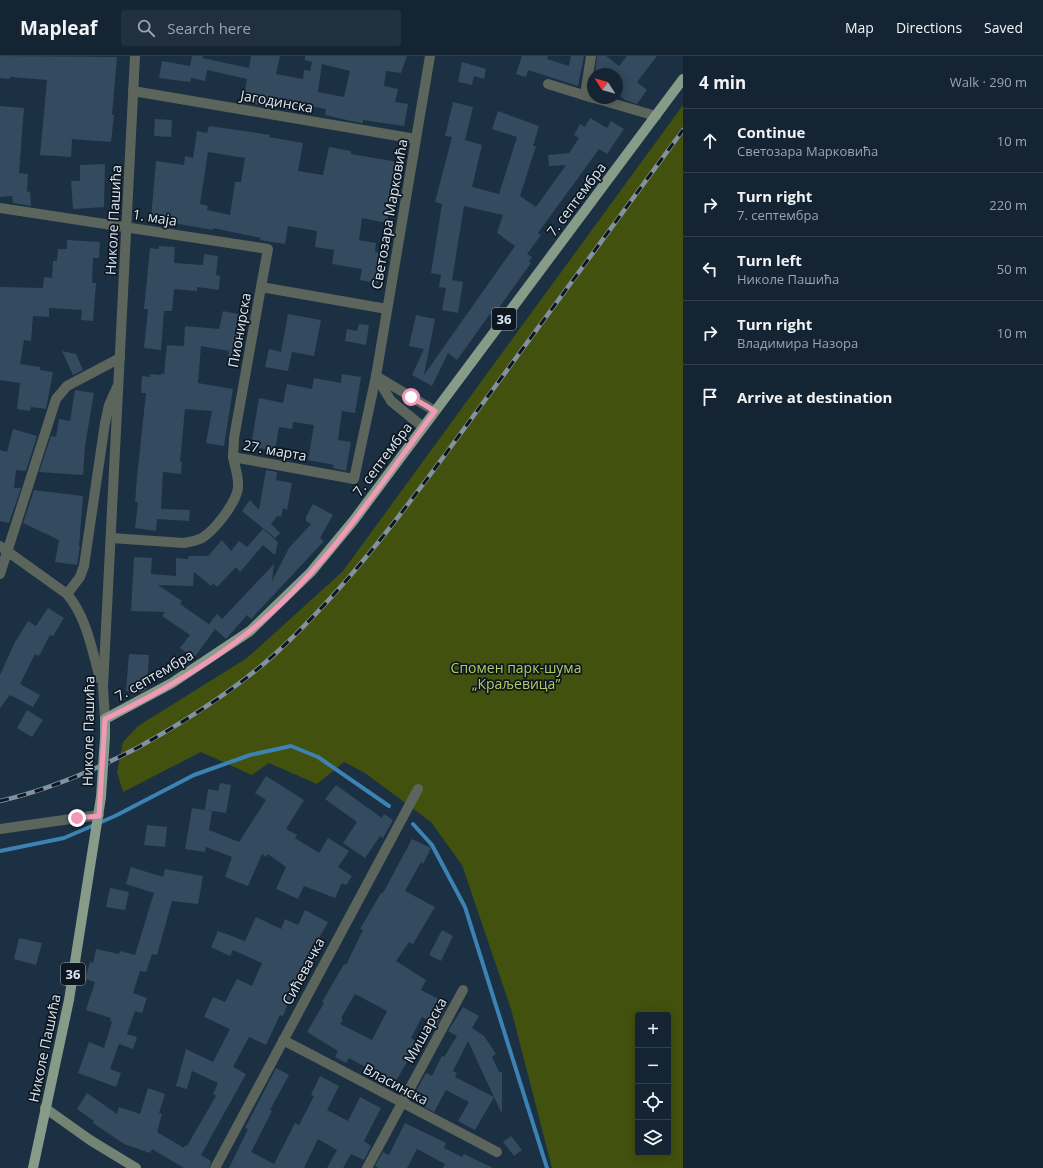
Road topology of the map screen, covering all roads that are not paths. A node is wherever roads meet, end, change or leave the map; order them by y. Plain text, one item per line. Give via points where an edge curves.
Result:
1 (135, 56) edge
2 (430, 56) edge
3 (591, 56) edge
4 (591, 68) edge
5 (683, 79) edge
6 (548, 84) dead end
7 (133, 91) junction
8 (587, 96) edge
9 (614, 104) edge
10 (656, 116) junction
11 (416, 139) junction
12 (0, 208) edge
13 (127, 227) junction
14 (261, 287) junction
15 (387, 309) junction
16 (120, 358) junction
17 (376, 376) junction
18 (118, 385) junction
19 (435, 411) junction
20 (423, 427) junction
21 (233, 457) junction
22 (354, 479) joint
23 (111, 538) junction
24 (4, 548) edge
25 (0, 574) edge
26 (67, 594) junction
27 (102, 687) junction
28 (105, 719) junction
29 (418, 789) dead end
30 (98, 816) junction
31 (0, 829) edge
32 (463, 990) dead end
33 (283, 1040) junction
34 (402, 1103) junction
35 (45, 1108) junction
36 (497, 1152) dead end
37 (33, 1168) edge
38 (136, 1168) edge
39 (215, 1168) edge
40 (367, 1168) edge

1 - 7 street, Николе Пашића
2 - 11 street, Светозара Марковића
3 - 4 street
5 - 10 main road, 7. септембра / 36
6 - 8 street
7 - 11 street, Јагодинска
7 - 13 street, Николе Пашића
9 - 10 street
10 - 19 main road, 7. септембра / 36
11 - 15 street, Светозара Марковића
12 - 13 street, 1. маја
13 - 14 street, 1. маја via 268,249
13 - 16 street, Николе Пашића
14 - 15 street, Пионирска
14 - 21 street, Пионирска via 234,438
15 - 17 street, Светозара Марковића
16 - 18 street, Николе Пашића
16 - 24 street via 66,386 56,399
17 - 19 street
17 - 20 street via 391,401
17 - 22 street, Светозара Марковића
18 - 23 street, Николе Пашића
18 - 26 street, Николе Пашића via 109,404 105,423 84,566 80,577
19 - 20 main road, 7. септембра / 36
20 - 28 main road, 7. септембра / 36 via 312,572 265,618 186,675
21 - 22 street, 27. марта
21 - 23 street, 27. марта via 238,473 235,498 228,510 203,537 184,542
23 - 27 street, Николе Пашића
24 - 25 street
24 - 26 street
26 - 27 street via 80,612
27 - 28 street, Николе Пашића
28 - 30 main road, Николе Пашића / 36, bridge
29 - 33 street, Сићевачка
30 - 31 street
30 - 35 main road, Николе Пашића / 36 via 69,1000
32 - 34 street, Мишарска
33 - 34 street, Власинска
33 - 39 street, Сићевачка
34 - 36 street, Власинска
34 - 40 street, Мишарска
35 - 37 main road, Николе Пашића / 36
35 - 38 main road

